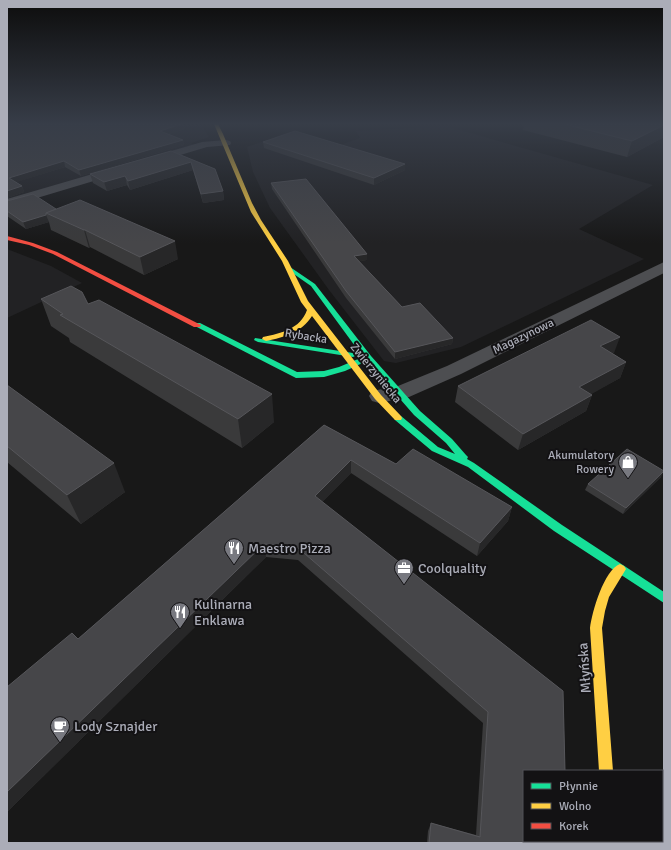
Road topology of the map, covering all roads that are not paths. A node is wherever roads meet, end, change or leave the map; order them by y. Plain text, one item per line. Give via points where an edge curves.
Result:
1 (140, 164) edge
2 (234, 164) edge
3 (7, 203) edge
4 (7, 238) edge
5 (664, 267) edge
6 (290, 269) junction
7 (311, 309) junction
8 (258, 340) junction
9 (230, 341) junction
10 (345, 354) junction
11 (368, 358) junction
12 (353, 364) junction
13 (399, 393) junction
14 (378, 397) junction
15 (471, 465) junction
16 (620, 569) junction
17 (664, 598) edge
18 (606, 770) edge

1 - 3 street
2 - 6 street, Zwierzyniecka via 260,224
4 - 9 street, Rybacka via 42,248
5 - 13 street, Magazynowa via 454,370
6 - 7 street, Zwierzyniecka via 297,288
6 - 11 street, Zwierzyniecka via 313,285
7 - 8 street, Rybacka via 310,317 301,327 275,337
7 - 10 street, Zwierzyniecka
8 - 9 street, Rybacka
8 - 10 street, Rybacka
9 - 12 street, Rybacka via 296,375 324,374
10 - 11 street, Rybacka
10 - 12 street, Zwierzyniecka
11 - 12 street, Rybacka
11 - 13 street, Zwierzyniecka
12 - 14 street, Zwierzyniecka
13 - 14 street, Magazynowa
13 - 15 street, Zwierzyniecka via 417,413 450,441
14 - 15 street, Zwierzyniecka via 424,441 435,449
15 - 16 street, Zwierzyniecka
16 - 17 street, Zwierzyniecka
16 - 18 street, Młyńska via 607,586 598,608 596,628

